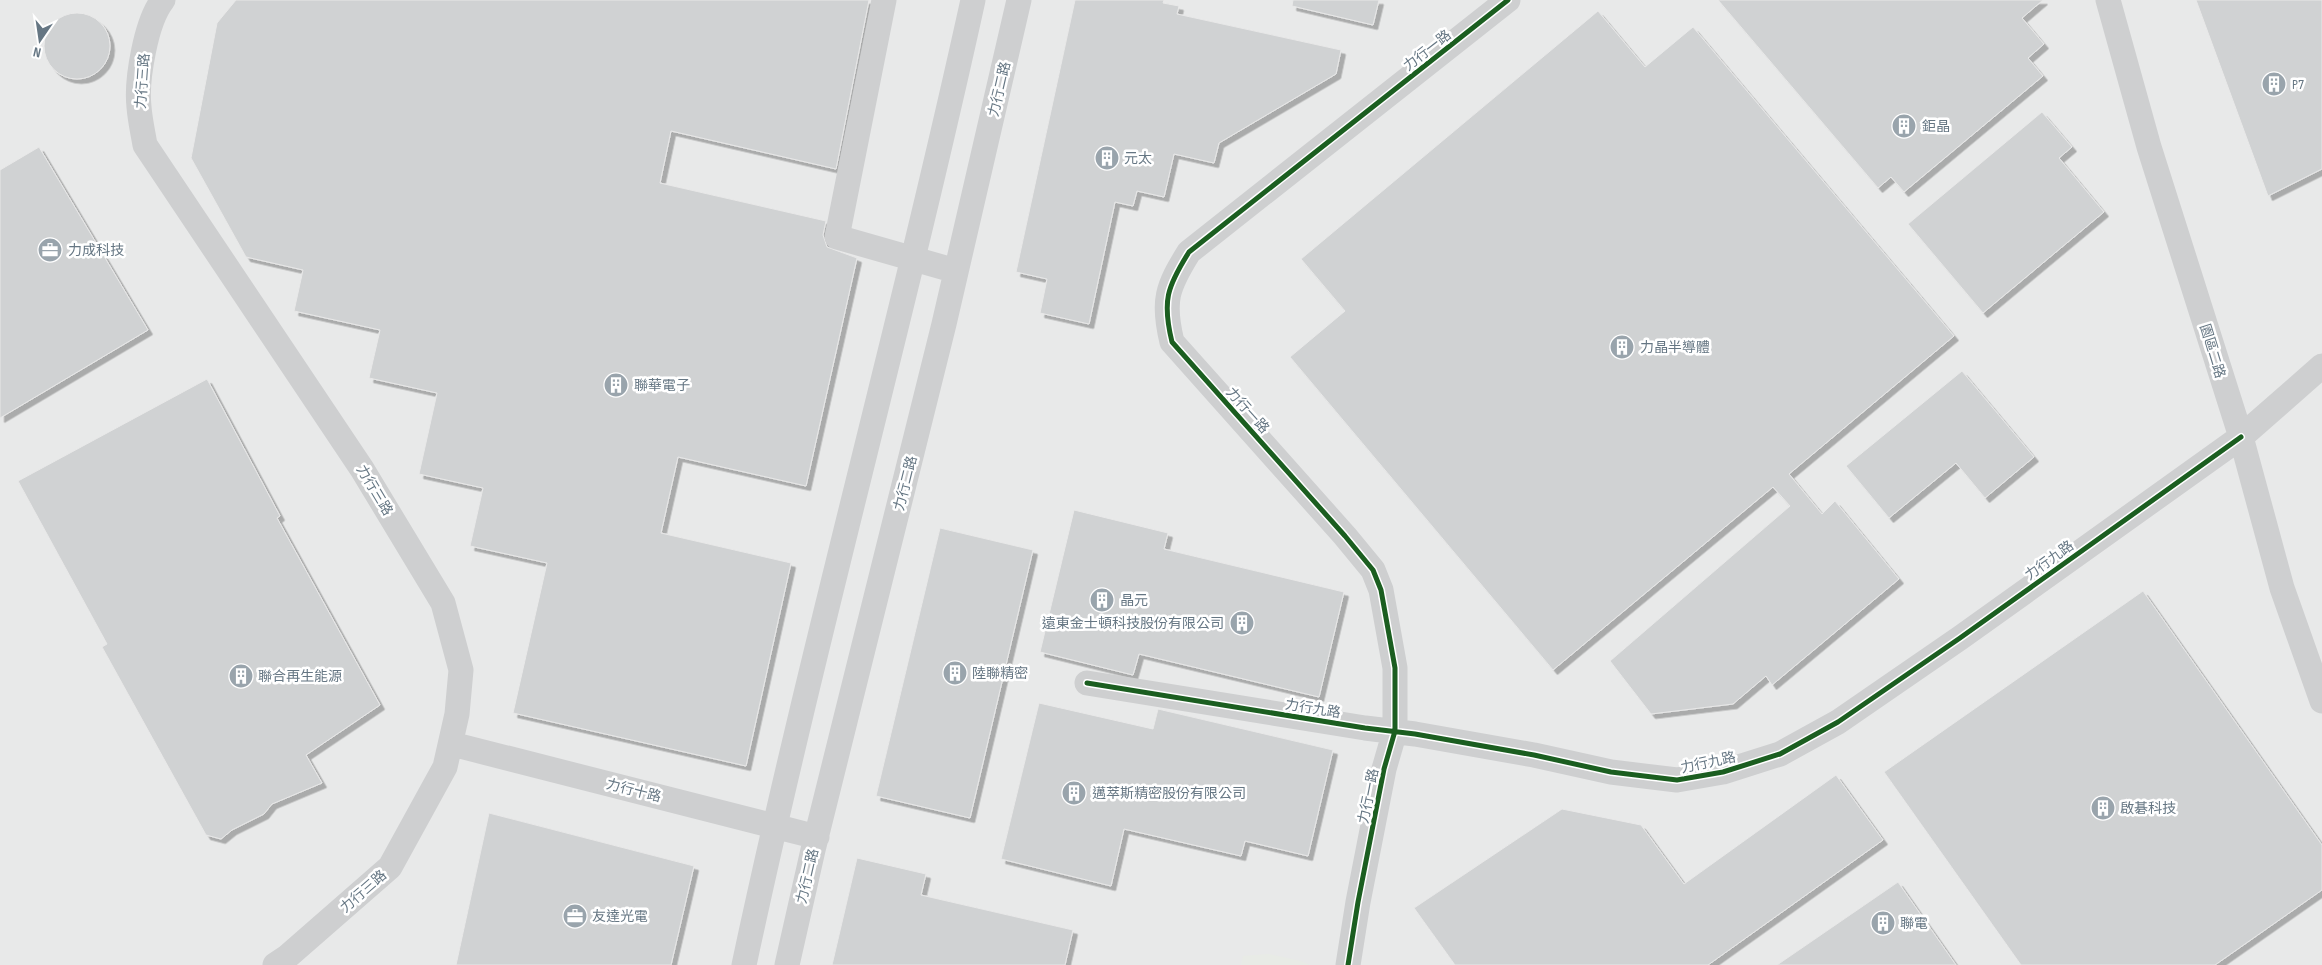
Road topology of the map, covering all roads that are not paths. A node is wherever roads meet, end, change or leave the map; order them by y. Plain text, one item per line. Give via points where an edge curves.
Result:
1 (163, 0) edge
2 (884, 0) edge
3 (973, 0) edge
4 (1020, 0) edge
5 (1508, 0) edge
6 (2108, 0) edge
7 (912, 259) junction
8 (956, 271) junction
9 (2322, 366) edge
10 (2241, 437) junction
11 (1087, 682) dead end
12 (2322, 701) edge
13 (1395, 731) junction
14 (452, 744) junction
15 (775, 825) junction
16 (817, 837) junction
17 (275, 965) edge
18 (744, 965) edge
19 (787, 965) edge
20 (1348, 965) edge

1 - 14 street, 力行三路 via 157,7 142,55 138,105 145,145 362,469 443,603 461,670
2 - 7 street via 837,237
3 - 7 street
4 - 8 street, 力行二路
5 - 13 street, 力行一路 via 1189,252 1167,296 1167,320 1172,342 1373,570 1381,590 1395,668
6 - 10 street, 園區二路 via 2149,147
7 - 8 street
7 - 15 street
8 - 16 street, 力行二路
9 - 10 street, 力行九路
10 - 12 street, 園區二路 via 2282,588
10 - 13 street, 力行九路 via 1952,644 1838,722 1780,754 1723,772 1677,780 1611,772
11 - 13 street, 力行九路
13 - 20 street, 力行一路 via 1384,769
14 - 15 street, 力行十路
14 - 17 street, 力行三路 via 445,767 390,867
15 - 16 street, 力行十路
15 - 18 street
16 - 19 street, 力行二路

